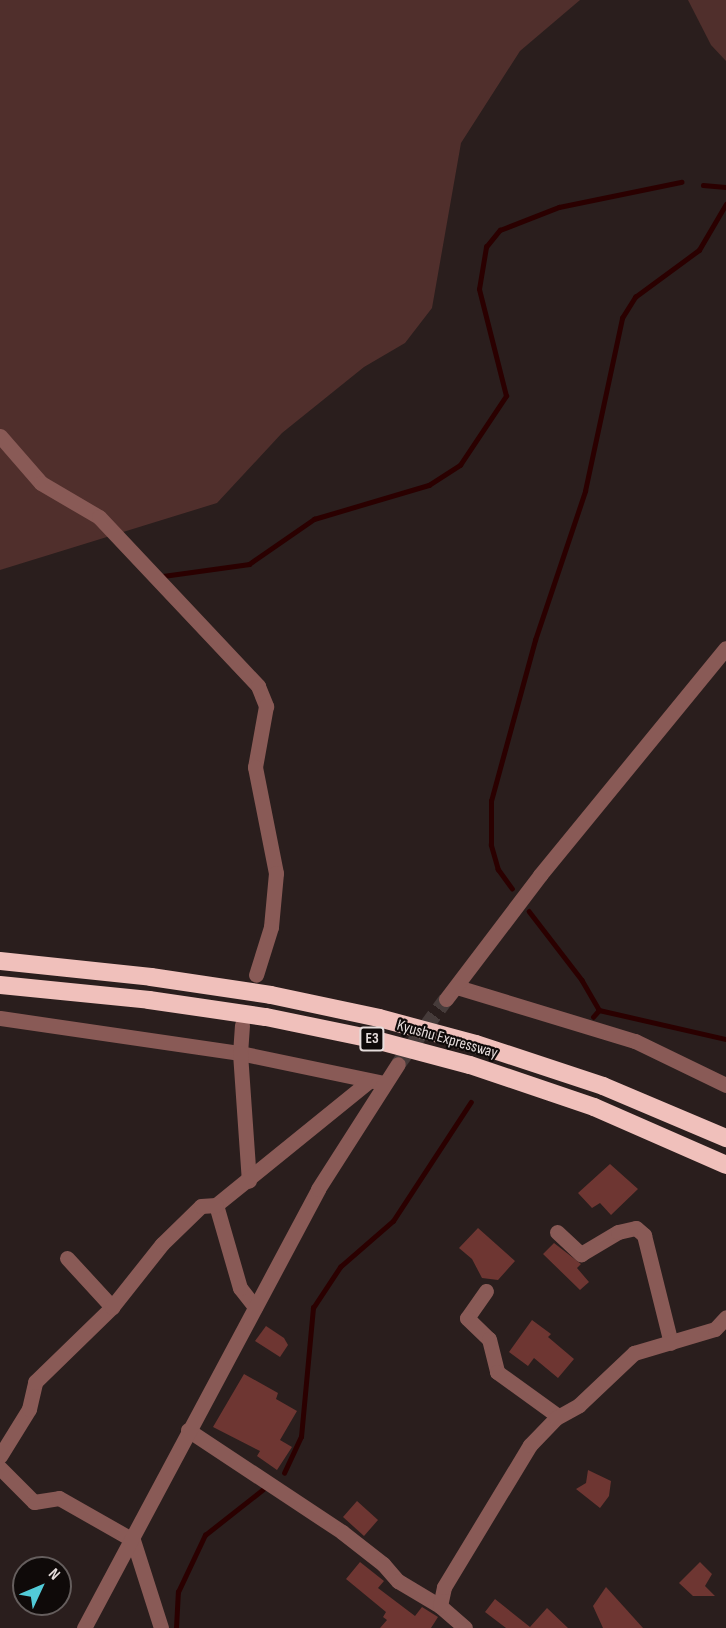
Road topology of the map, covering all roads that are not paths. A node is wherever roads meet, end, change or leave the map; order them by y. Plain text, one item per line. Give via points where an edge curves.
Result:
1 (0, 436) edge
2 (726, 648) edge
3 (0, 962) edge
4 (256, 975) dead end
5 (0, 985) edge
6 (457, 987) junction
7 (446, 999) tunnel mouth
8 (0, 1018) edge
9 (242, 1026) dead end
10 (240, 1053) junction
11 (398, 1064) tunnel mouth
12 (376, 1082) junction
13 (726, 1085) edge
14 (726, 1138) edge
15 (726, 1165) edge
16 (249, 1181) junction
17 (216, 1205) junction
18 (557, 1232) dead end
19 (67, 1258) dead end
20 (486, 1291) dead end
21 (112, 1307) junction
22 (255, 1307) junction
23 (726, 1317) edge
24 (670, 1343) junction
25 (558, 1416) junction
26 (188, 1430) junction
27 (0, 1455) edge
28 (0, 1468) edge
29 (133, 1540) junction
30 (440, 1606) junction
31 (84, 1628) edge
32 (161, 1628) edge
33 (465, 1628) edge

1 - 4 street via 41,483 99,517 258,686 266,706 255,767 276,873 271,927
2 - 6 street via 540,875
3 - 14 highway, Kyushu Expressway / E3 via 151,977 272,995 379,1018 476,1044 603,1086
5 - 15 highway, Kyushu Expressway / E3 via 149,1000 266,1017 372,1039 470,1065 594,1107
6 - 7 street
6 - 13 street via 635,1041
8 - 10 street
9 - 10 street
10 - 12 street
10 - 16 street
11 - 12 street
12 - 16 street
12 - 22 street
16 - 17 street
17 - 21 street via 201,1206 162,1244
17 - 22 street via 240,1288
18 - 24 street via 581,1254 618,1232 636,1228 644,1235
19 - 21 street
20 - 25 street via 467,1318 489,1339 497,1372
21 - 27 street via 35,1382 29,1409
22 - 26 street
23 - 24 street via 715,1329
24 - 25 street via 634,1353 579,1405
25 - 30 street via 530,1445 444,1587
26 - 29 street
26 - 30 street via 323,1519 383,1564 398,1581
28 - 29 street via 34,1502 59,1498
29 - 31 street
29 - 32 street
30 - 33 street

